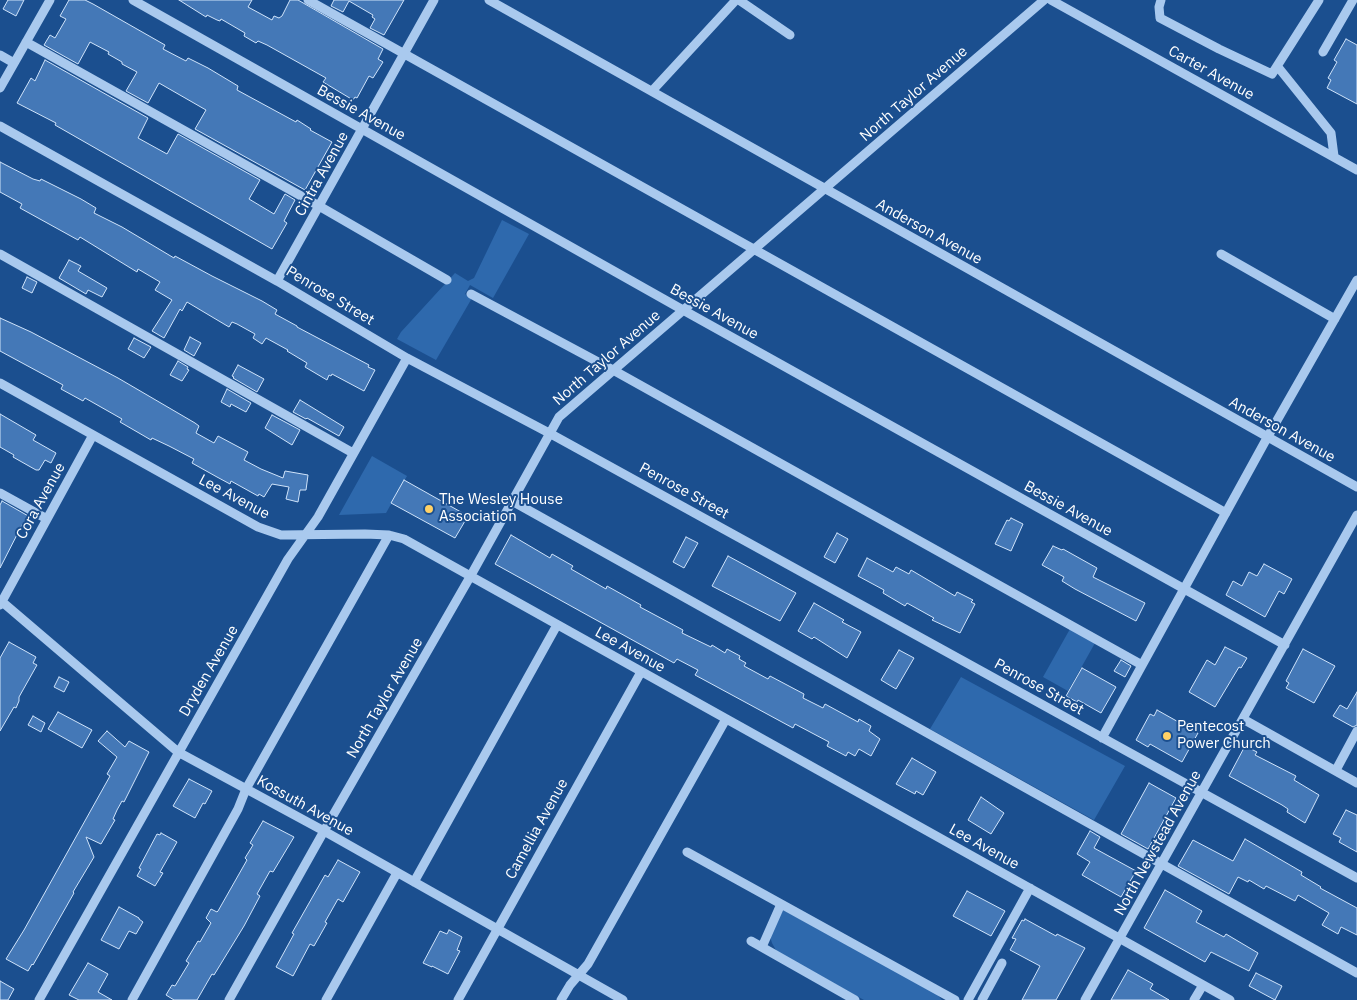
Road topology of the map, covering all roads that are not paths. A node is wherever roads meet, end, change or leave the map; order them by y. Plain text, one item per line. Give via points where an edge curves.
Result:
1 (50, 0) edge
2 (132, 0) edge
3 (308, 0) edge
4 (434, 0) edge
5 (489, 0) edge
6 (738, 0) edge
7 (1044, 0) edge
8 (1052, 0) edge
9 (1161, 0) edge
10 (1319, 0) edge
11 (1355, 0) edge
12 (790, 35) dead end
13 (26, 42) junction
14 (1324, 52) dead end
15 (404, 54) junction
16 (0, 55) edge
17 (14, 63) junction
18 (1278, 67) junction
19 (0, 88) edge
20 (652, 91) junction
21 (0, 126) edge
22 (362, 130) junction
23 (1334, 156) junction
24 (1357, 170) edge
25 (824, 189) junction
26 (319, 206) junction
27 (754, 248) junction
28 (0, 254) edge
29 (1221, 254) dead end
30 (447, 280) dead end
31 (1357, 280) edge
32 (277, 281) junction
33 (471, 294) dead end
34 (683, 310) junction
35 (1335, 319) junction
36 (407, 358) junction
37 (613, 370) junction
38 (0, 383) edge
39 (549, 433) junction
40 (93, 435) junction
41 (1267, 438) junction
42 (353, 453) junction
43 (1357, 487) edge
44 (0, 493) edge
45 (512, 501) junction
46 (1226, 513) junction
47 (1357, 515) edge
48 (47, 519) junction
49 (389, 535) junction
50 (304, 536) junction
51 (470, 577) junction
52 (1184, 589) junction
53 (1, 602) edge
54 (557, 625) junction
55 (1285, 644) junction
56 (1142, 665) junction
57 (641, 672) junction
58 (1243, 718) junction
59 (726, 719) junction
60 (1357, 731) edge
61 (1102, 738) junction
62 (178, 752) junction
63 (1336, 770) junction
64 (1357, 783) edge
65 (246, 789) junction
66 (1202, 791) junction
67 (324, 831) junction
68 (687, 852) dead end
69 (1162, 864) junction
70 (397, 873) junction
71 (1357, 878) edge
72 (414, 882) junction
73 (1030, 888) junction
74 (781, 904) junction
75 (497, 930) junction
76 (1120, 939) junction
77 (751, 941) dead end
78 (762, 947) junction
79 (1002, 962) dead end
80 (1357, 973) edge
81 (578, 975) junction
82 (1202, 984) junction
83 (39, 1000) edge
84 (132, 1000) edge
85 (229, 1000) edge
86 (326, 1000) edge
87 (458, 1000) edge
88 (561, 1000) edge
89 (623, 1000) edge
90 (855, 1000) edge
91 (956, 1000) edge
92 (968, 1000) edge
93 (982, 1000) edge
94 (1085, 1000) edge
95 (1194, 1000) edge
96 (1230, 1000) edge

1 - 13 street
2 - 22 street, Bessie Avenue
3 - 15 street
4 - 15 street, Cintra Avenue
5 - 20 street, Anderson Avenue
6 - 12 street
6 - 20 street
7 - 25 street, North Taylor Avenue
8 - 23 street, Carter Avenue
9 - 18 street via 1160,18 1272,74
10 - 18 street
11 - 14 street
13 - 17 street
13 - 26 street
15 - 22 street, Cintra Avenue
15 - 27 street
16 - 17 street
17 - 19 street
18 - 23 street via 1331,133
20 - 25 street, Anderson Avenue
21 - 32 street, Penrose Street
22 - 26 street, Cintra Avenue
22 - 34 street, Bessie Avenue
23 - 24 street, Carter Avenue
25 - 27 street, North Taylor Avenue
25 - 41 street, Anderson Avenue
26 - 30 street
26 - 32 street, Cintra Avenue
27 - 34 street, North Taylor Avenue
27 - 46 street
28 - 42 street
29 - 35 street
31 - 35 street
32 - 36 street, Penrose Street
33 - 37 street
34 - 37 street, North Taylor Avenue
34 - 52 street, Bessie Avenue
35 - 41 street
36 - 39 street, Penrose Street
36 - 42 street, Dryden Avenue
37 - 39 street, North Taylor Avenue via 559,417
37 - 56 street
38 - 40 street, Lee Avenue
39 - 45 street, North Taylor Avenue
39 - 61 street, Penrose Street
40 - 48 street, Cora Avenue
40 - 50 street, Lee Avenue via 258,528 281,535
41 - 43 street, Anderson Avenue
41 - 46 street
42 - 50 street, Dryden Avenue
44 - 48 street
45 - 51 street, North Taylor Avenue
45 - 69 street
46 - 52 street
47 - 55 street, North Newstead Avenue
48 - 53 street, Cora Avenue
49 - 50 street, Lee Avenue
49 - 51 street, Lee Avenue via 404,539
49 - 65 street
50 - 62 street, Dryden Avenue
51 - 54 street, Lee Avenue
51 - 67 street, North Taylor Avenue
52 - 55 street, Bessie Avenue
52 - 56 street
53 - 62 street, Kossuth Avenue
54 - 57 street, Lee Avenue
54 - 72 street
55 - 58 street, North Newstead Avenue
56 - 61 street
57 - 59 street, Lee Avenue
57 - 75 street, Camellia Avenue
58 - 63 street
58 - 66 street, North Newstead Avenue
59 - 73 street, Lee Avenue
59 - 81 street via 588,964
60 - 63 street
61 - 66 street, Penrose Street
62 - 65 street, Kossuth Avenue
62 - 83 street, Dryden Avenue
63 - 64 street
65 - 67 street, Kossuth Avenue
65 - 84 street
66 - 69 street, North Newstead Avenue
66 - 71 street, Penrose Street
67 - 70 street, Kossuth Avenue
67 - 85 street, North Taylor Avenue
68 - 74 street
69 - 76 street, North Newstead Avenue
69 - 80 street
70 - 72 street, Kossuth Avenue
70 - 86 street
72 - 75 street, Kossuth Avenue
73 - 76 street, Lee Avenue
73 - 92 street
74 - 78 street
74 - 91 street
75 - 81 street, Kossuth Avenue
75 - 87 street, Camellia Avenue
76 - 82 street, Lee Avenue
76 - 94 street, North Newstead Avenue
77 - 78 street
78 - 90 street
79 - 93 street
81 - 88 street
81 - 89 street, Kossuth Avenue
82 - 95 street
82 - 96 street, Lee Avenue

